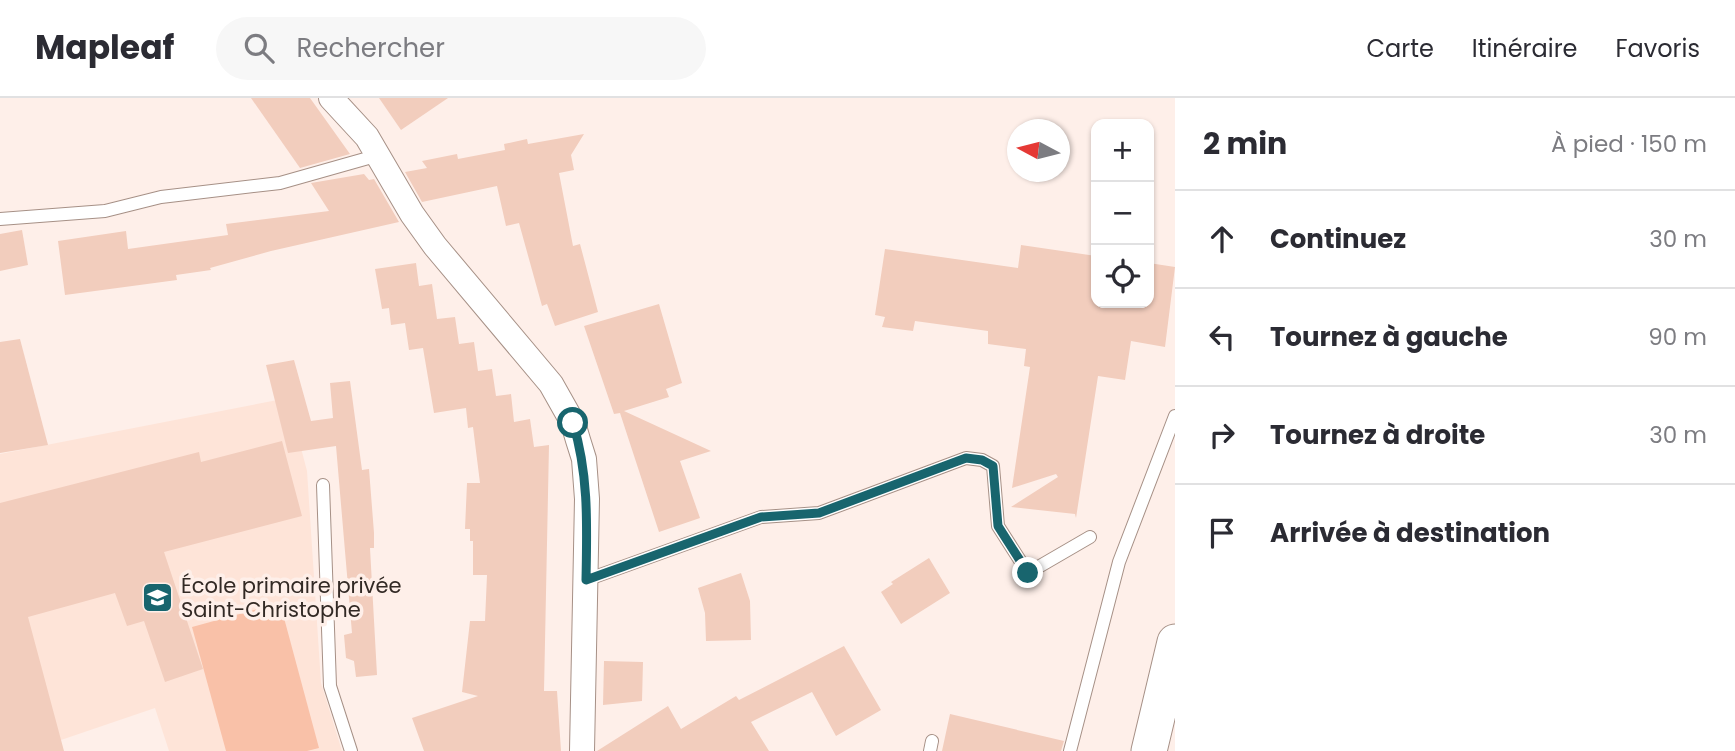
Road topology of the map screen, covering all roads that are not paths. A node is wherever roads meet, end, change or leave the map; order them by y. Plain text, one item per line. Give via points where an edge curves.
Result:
1 (331, 98) edge
2 (379, 155) junction
3 (0, 219) edge
4 (1175, 416) edge
5 (323, 485) dead end
6 (1090, 537) dead end
7 (586, 580) junction
8 (1175, 642) edge
9 (351, 751) edge
10 (582, 751) edge
11 (1070, 751) edge
12 (1149, 751) edge

1 - 2 street
2 - 3 lane via 280,184 161,197 105,211
2 - 7 street via 420,225 551,383 573,423 586,479
4 - 11 lane via 1119,562
5 - 9 lane via 330,686
6 - 7 lane via 1028,573 998,526 993,466 966,458 819,513 761,517
7 - 10 street
8 - 12 main road

